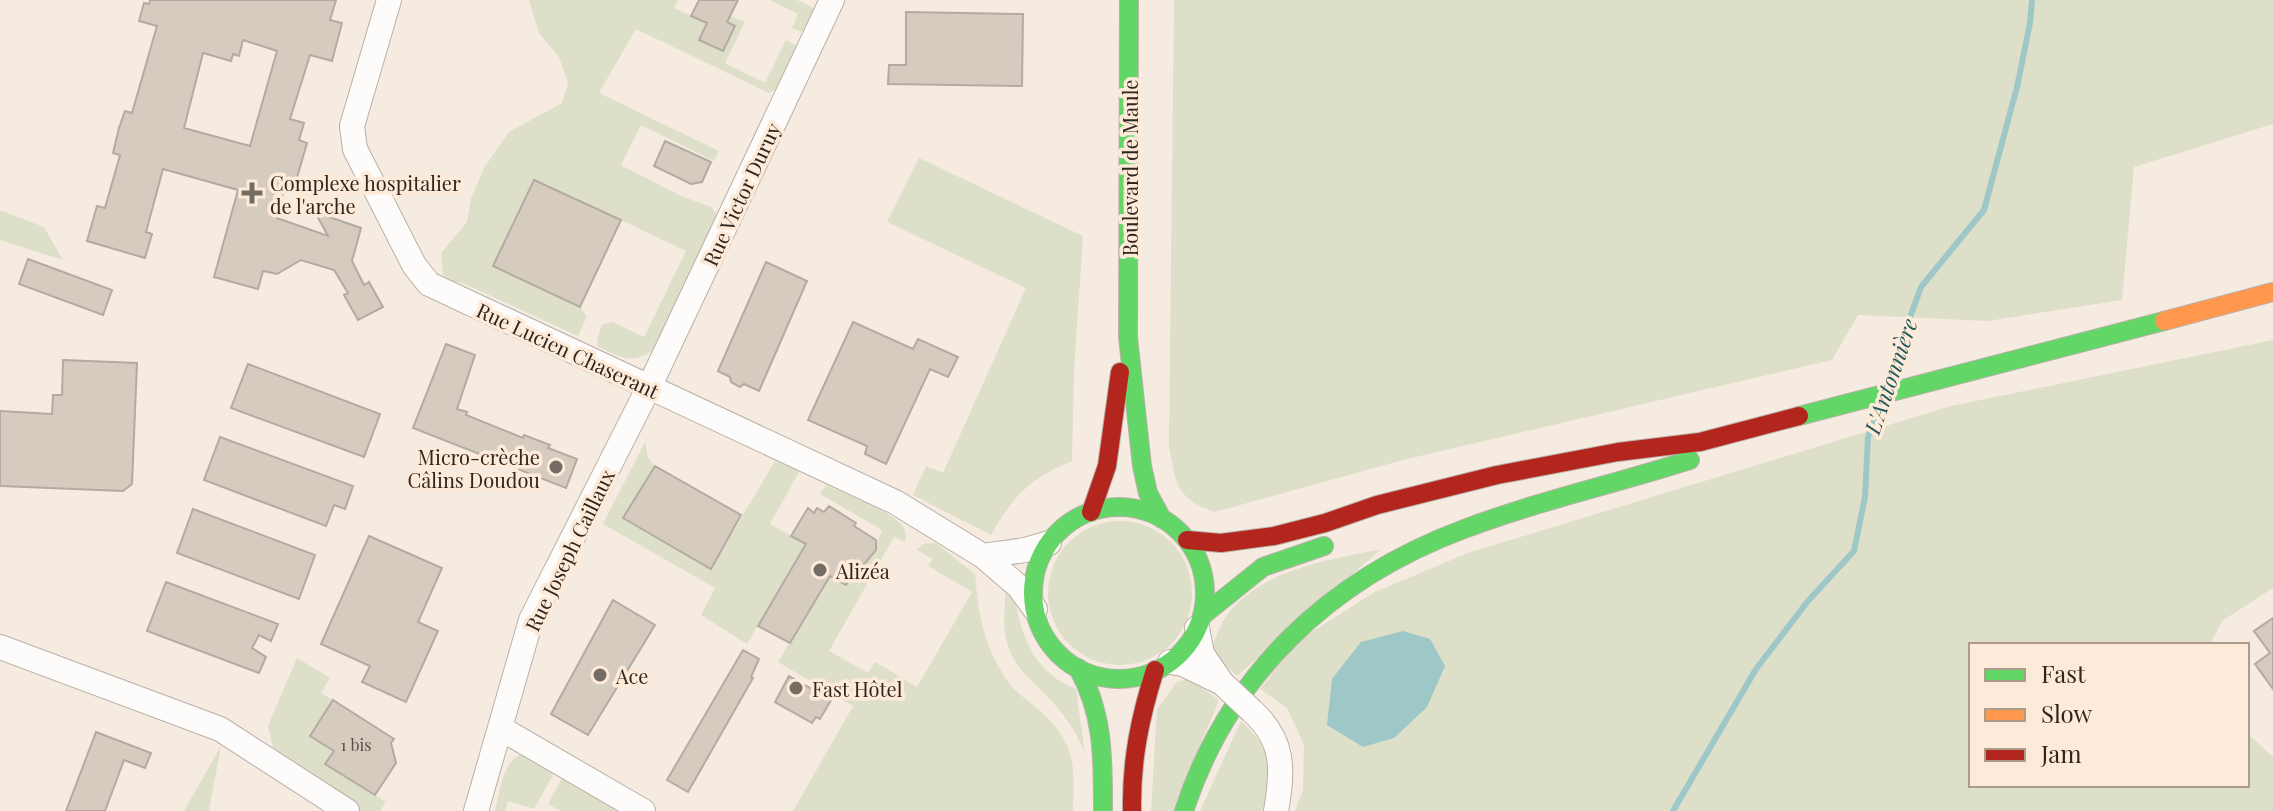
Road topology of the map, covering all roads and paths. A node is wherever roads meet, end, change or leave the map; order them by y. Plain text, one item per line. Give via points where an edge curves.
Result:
1 (389, 0) edge
2 (832, 0) edge
3 (1129, 0) edge
4 (2273, 292) edge
5 (1128, 337) junction
6 (649, 388) junction
7 (1791, 420) junction
8 (1700, 442) junction
9 (1487, 501) dead end
10 (1091, 512) junction
11 (1162, 519) junction
12 (1187, 540) junction
13 (1344, 540) dead end
14 (1049, 543) junction
15 (983, 556) junction
16 (1035, 609) junction
17 (1200, 622) junction
18 (0, 647) edge
19 (1162, 666) junction
20 (1078, 668) junction
21 (1222, 683) junction
22 (500, 728) junction
23 (347, 811) edge
24 (476, 811) edge
25 (643, 811) edge
26 (1103, 811) edge
27 (1132, 811) edge
28 (1184, 811) edge
29 (1276, 811) edge

1 - 6 street, Rue Lucien Chaserant via 352,126 355,149 414,265 429,284
2 - 6 street, Rue Victor Duruy
3 - 5 main road, Boulevard de Maule
4 - 7 main road
5 - 10 main road, Boulevard de Maule via 1107,466
5 - 11 main road, Boulevard de Maule via 1142,466
6 - 15 street, Rue Lucien Chaserant via 895,502
6 - 22 street, Rue Joseph Caillaux via 531,620
7 - 8 main road
7 - 28 main road via 1688,460 1462,530 1350,586 1293,634 1245,687 1207,750
8 - 9 main road via 1665,456
8 - 12 main road via 1631,449 1509,473 1263,537 1210,544
10 - 11 main road via 1122,507
10 - 14 main road via 1067,524
11 - 12 main road
12 - 17 main road via 1203,576
13 - 17 main road via 1263,567
14 - 15 street
14 - 16 main road via 1035,574
15 - 16 street, Rue Lucien Chaserant
16 - 20 main road via 1047,639
17 - 19 main road via 1183,651
17 - 21 street via 1202,654
18 - 23 street via 220,729
19 - 20 main road via 1116,678
19 - 21 street via 1183,664
19 - 27 main road via 1134,740
20 - 26 main road via 1102,727
21 - 29 street, bridge via 1266,724 1281,762
22 - 24 street, Rue Joseph Caillaux
22 - 25 street

